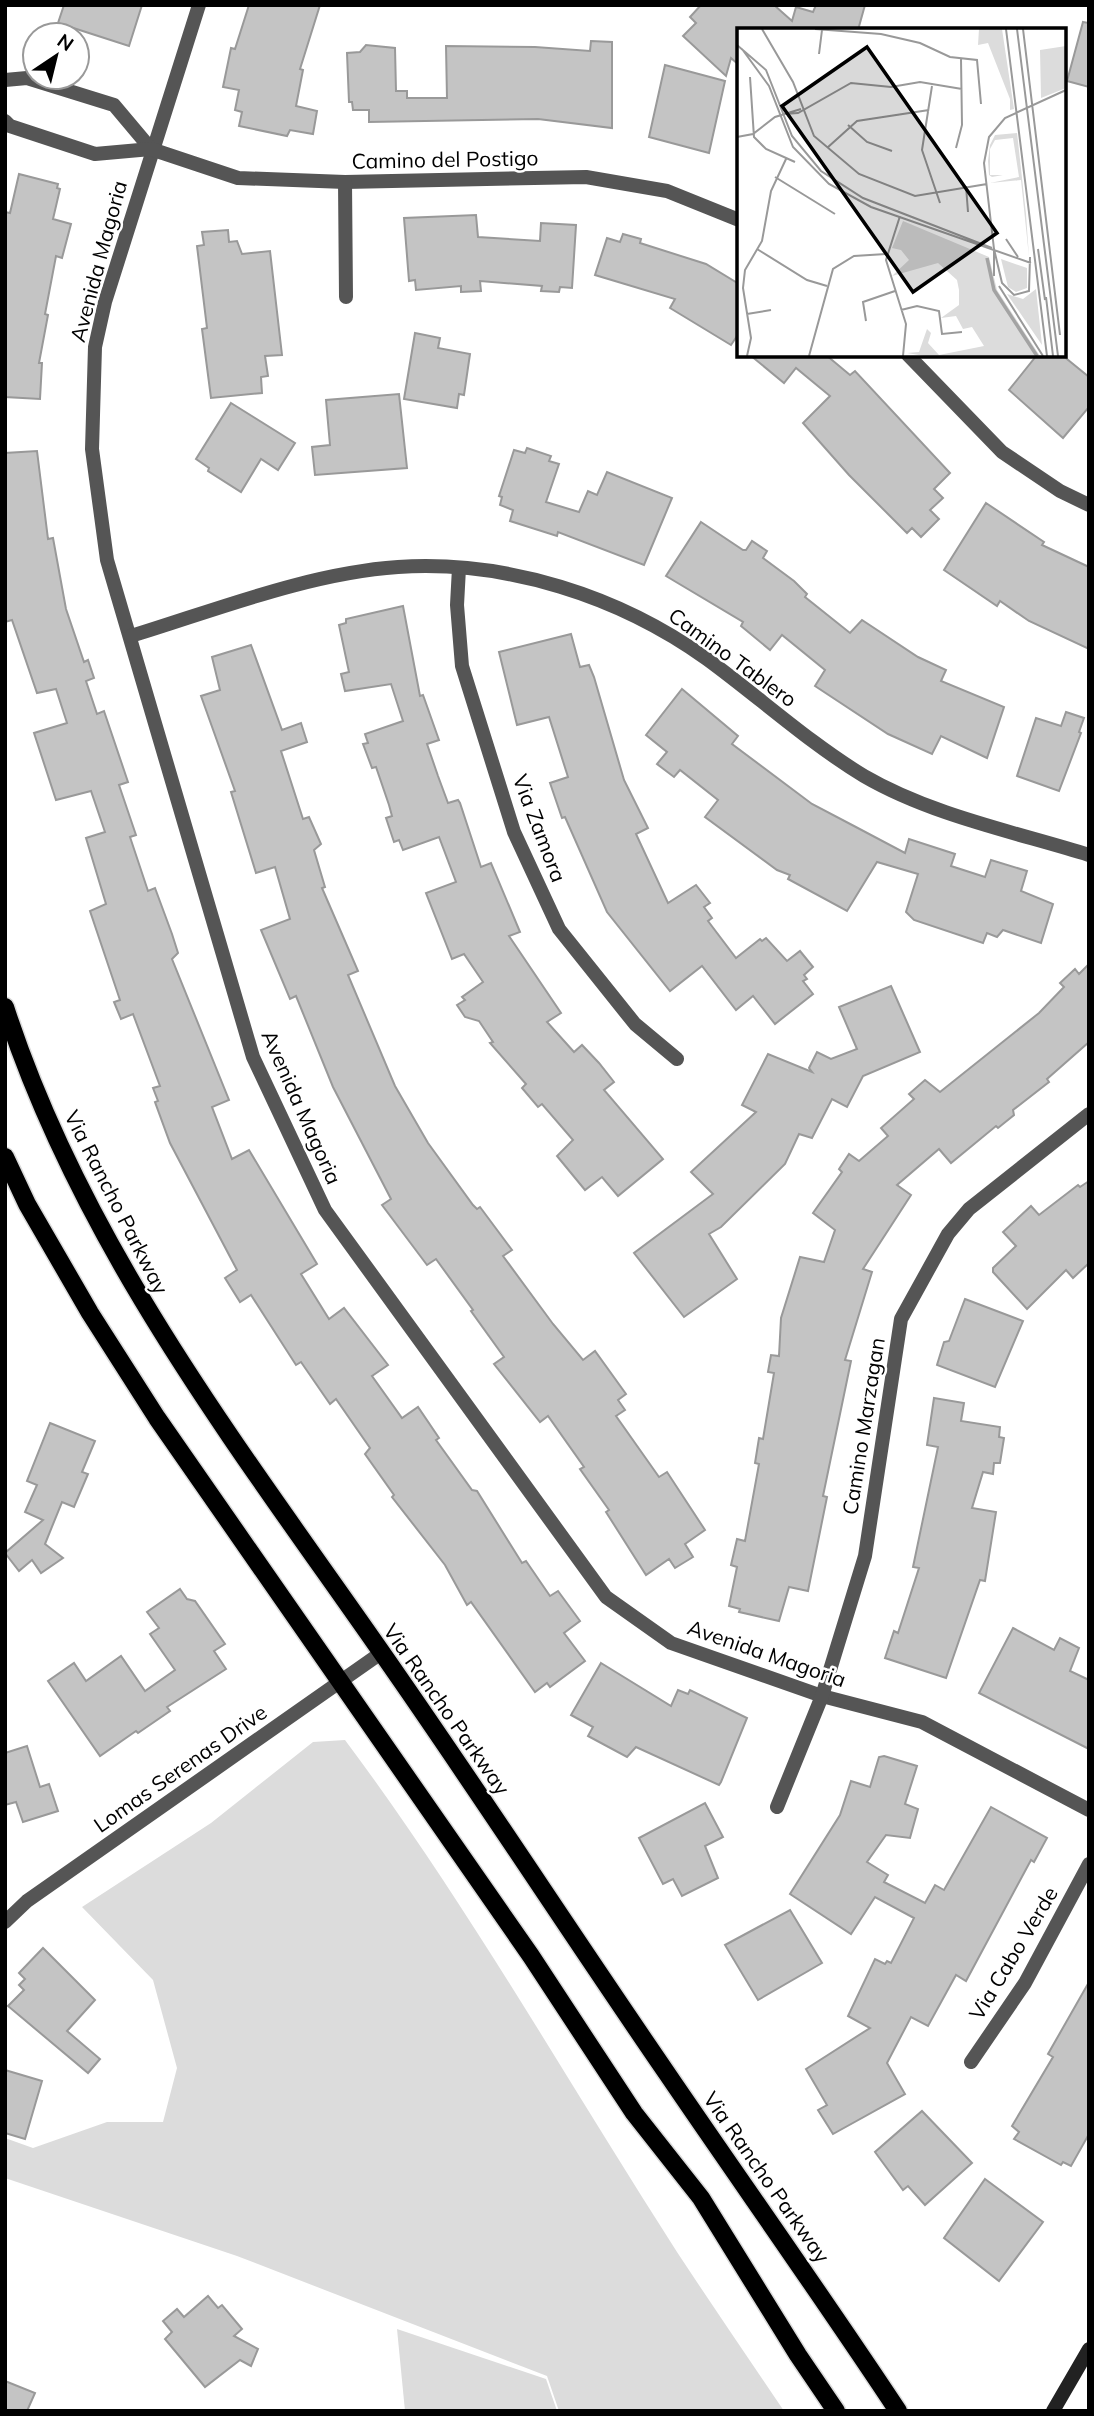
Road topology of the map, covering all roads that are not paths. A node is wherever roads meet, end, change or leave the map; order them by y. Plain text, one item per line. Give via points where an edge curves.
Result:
1 (199, 5) edge
2 (5, 80) edge
3 (5, 121) edge
4 (151, 149) junction
5 (345, 182) junction
6 (737, 219) edge
7 (346, 297) dead end
8 (910, 357) edge
9 (1089, 505) edge
10 (459, 568) junction
11 (131, 636) junction
12 (1089, 855) edge
13 (5, 1007) edge
14 (677, 1059) dead end
15 (1089, 1114) edge
16 (5, 1157) edge
17 (381, 1653) junction
18 (340, 1681) junction
19 (822, 1696) junction
20 (777, 1807) dead end
21 (1089, 1810) edge
22 (1089, 1864) edge
23 (5, 1922) edge
24 (971, 2062) dead end
25 (1089, 2349) edge
26 (836, 2411) edge
27 (898, 2411) edge
28 (1053, 2411) edge

1 - 4 street, Avenida Magoria
2 - 4 street via 27,78 114,105
3 - 4 street via 10,127 95,154
4 - 5 street, Camino del Postigo via 237,178
4 - 11 street, Avenida Magoria via 95,347 93,461 107,560
5 - 6 street, Camino del Postigo via 586,177 667,191
5 - 7 street
8 - 9 street via 1002,452
10 - 11 street, Camino Tablero via 399,567 337,574
10 - 12 street, Camino Tablero via 558,585 636,615 705,658 866,777 932,806
10 - 14 street, Via Zamora via 462,666 514,832 559,929 635,1024
11 - 19 street, Avenida Magoria via 253,1057 325,1210 606,1597 671,1643
13 - 17 main road, Via Rancho Parkway via 24,1064 137,1295
15 - 19 street, Camino Marzagan via 969,1209 948,1234 901,1319 865,1556
16 - 18 main road via 27,1204 157,1418
17 - 18 street, Lomas Serenas Drive
17 - 27 main road, Via Rancho Parkway
18 - 23 street, Lomas Serenas Drive via 27,1901
18 - 26 main road via 634,2113 701,2198
19 - 20 street, Camino Marzagan
19 - 21 street, Avenida Magoria via 922,1722
22 - 24 street, Via Cabo Verde via 1025,1983
25 - 28 main road

